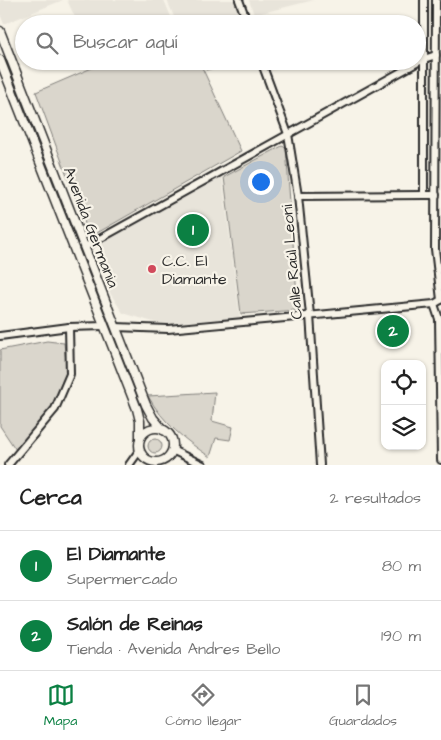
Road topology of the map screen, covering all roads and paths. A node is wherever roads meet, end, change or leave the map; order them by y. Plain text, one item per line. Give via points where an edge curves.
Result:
1 (239, 0) edge
2 (424, 0) edge
3 (436, 0) edge
4 (245, 15) edge
5 (424, 15) edge
6 (0, 32) edge
7 (436, 55) junction
8 (426, 58) edge
9 (0, 60) edge
10 (15, 70) edge
11 (15, 70) edge
12 (264, 70) edge
13 (404, 70) edge
14 (424, 70) edge
15 (288, 134) junction
16 (424, 195) junction
17 (436, 195) junction
18 (298, 196) junction
19 (85, 247) junction
20 (441, 299) edge
21 (434, 304) junction
22 (310, 315) junction
23 (440, 316) edge
24 (104, 326) junction
25 (69, 327) junction
26 (116, 327) junction
27 (0, 336) edge
28 (440, 373) edge
29 (163, 430) junction
30 (140, 438) junction
31 (140, 453) junction
32 (170, 453) junction
33 (441, 460) edge
34 (8, 465) edge
35 (129, 465) edge
36 (144, 465) edge
37 (164, 465) edge
38 (203, 465) edge
39 (320, 465) edge

1 - 4 street
2 - 5 street
3 - 7 street
6 - 11 street, Avenida Germania
7 - 8 street
7 - 17 street
9 - 24 street, Avenida Germania
10 - 19 street, Avenida Germania
12 - 15 street, Calle Raúl Leoni
13 - 15 street
14 - 16 street
15 - 18 street, Calle Raúl Leoni
15 - 19 street
16 - 17 street
16 - 18 street
17 - 20 street via 436,249
18 - 22 street, Calle Raúl Leoni
19 - 26 street, Avenida Germania
20 - 21 street
21 - 22 street
21 - 23 street
22 - 26 street via 168,329
22 - 39 street, Calle Raúl Leoni
23 - 28 street
24 - 25 street
24 - 30 street, Avenida Germania via 139,416
25 - 27 street
25 - 34 street via 70,374 56,409
26 - 29 street, Avenida Germania via 150,412
28 - 33 street
29 - 30 street via 150,429
29 - 32 street via 172,440
30 - 31 street
31 - 32 street via 152,462 161,462
31 - 35 street
31 - 36 street
32 - 37 street
32 - 38 street

